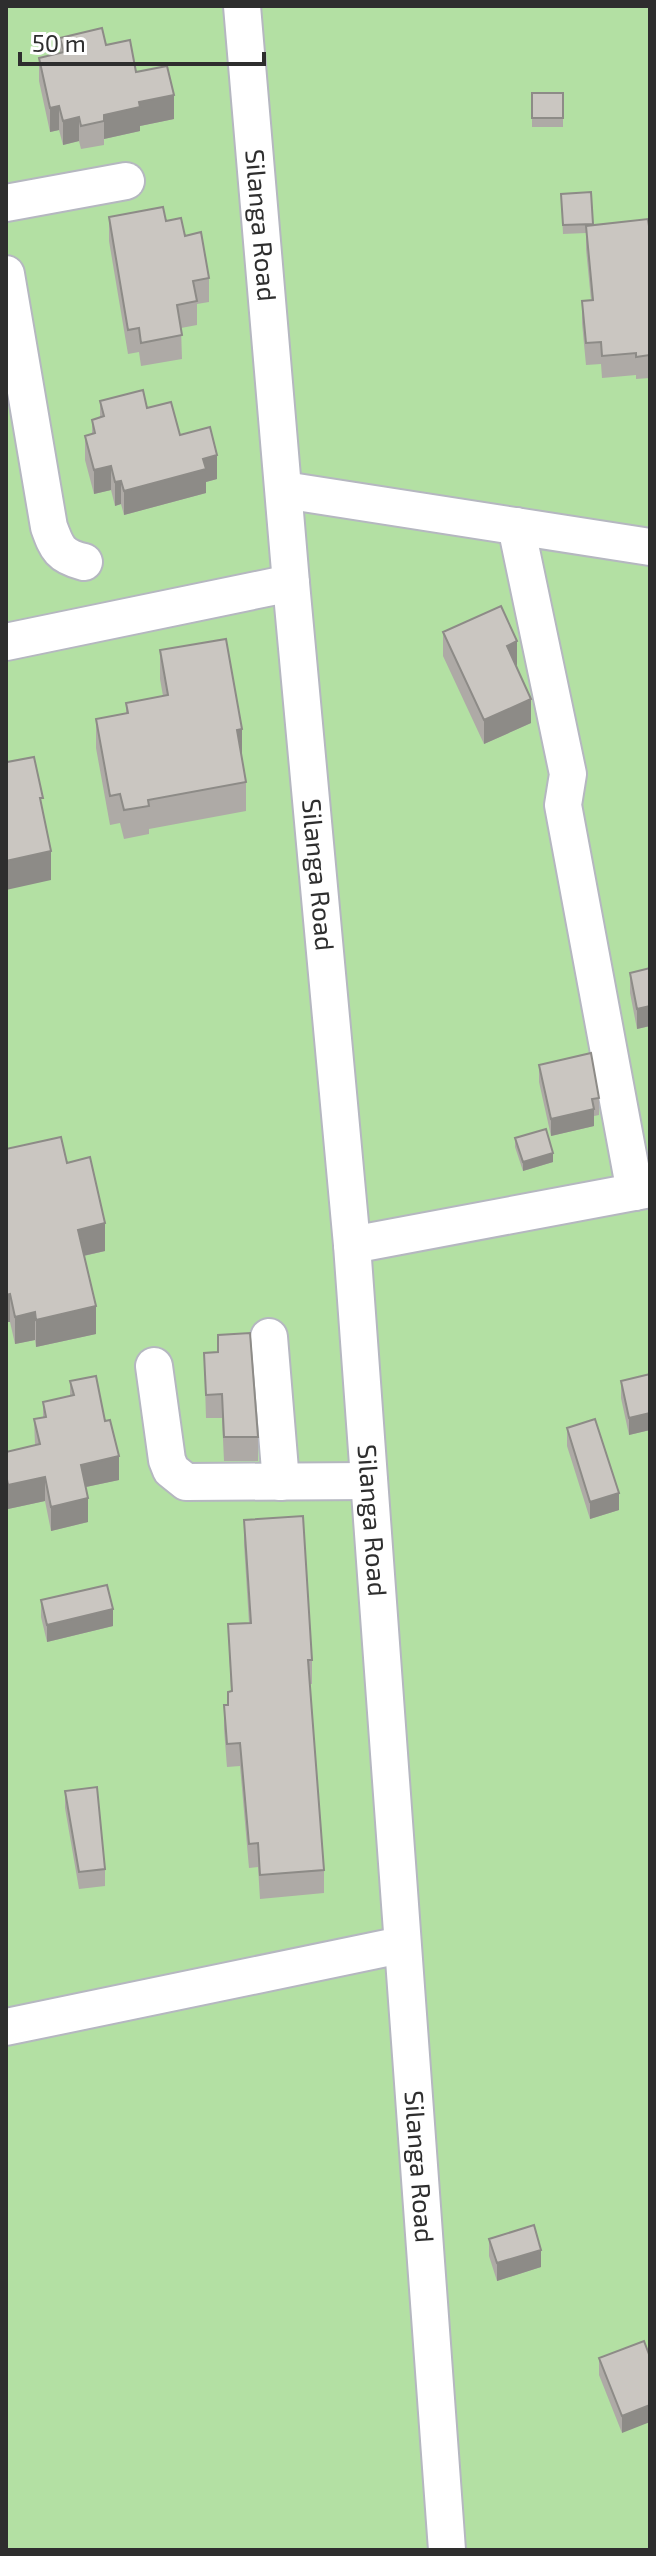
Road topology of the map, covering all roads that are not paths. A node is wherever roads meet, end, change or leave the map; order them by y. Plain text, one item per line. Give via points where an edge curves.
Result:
1 (242, 6) edge
2 (126, 181) dead end
3 (6, 203) edge
4 (6, 274) edge
5 (284, 490) junction
6 (516, 526) junction
7 (650, 547) edge
8 (84, 562) dead end
9 (291, 583) junction
10 (6, 642) edge
11 (642, 1191) edge
12 (352, 1245) junction
13 (269, 1337) dead end
14 (154, 1366) dead end
15 (369, 1481) junction
16 (281, 1482) junction
17 (401, 1945) junction
18 (6, 2027) edge
19 (447, 2550) edge

1 - 5 street, Silanga Road
2 - 3 street
4 - 8 street via 49,527 56,547 68,558
5 - 6 street
5 - 9 street, Silanga Road
6 - 7 street
6 - 11 street via 568,774 563,805
9 - 10 street
9 - 12 street, Silanga Road
11 - 12 street
12 - 15 street, Silanga Road
13 - 16 street
14 - 16 street via 167,1460 177,1477 186,1482
15 - 16 street
15 - 17 street, Silanga Road
17 - 18 street
17 - 19 street, Silanga Road

